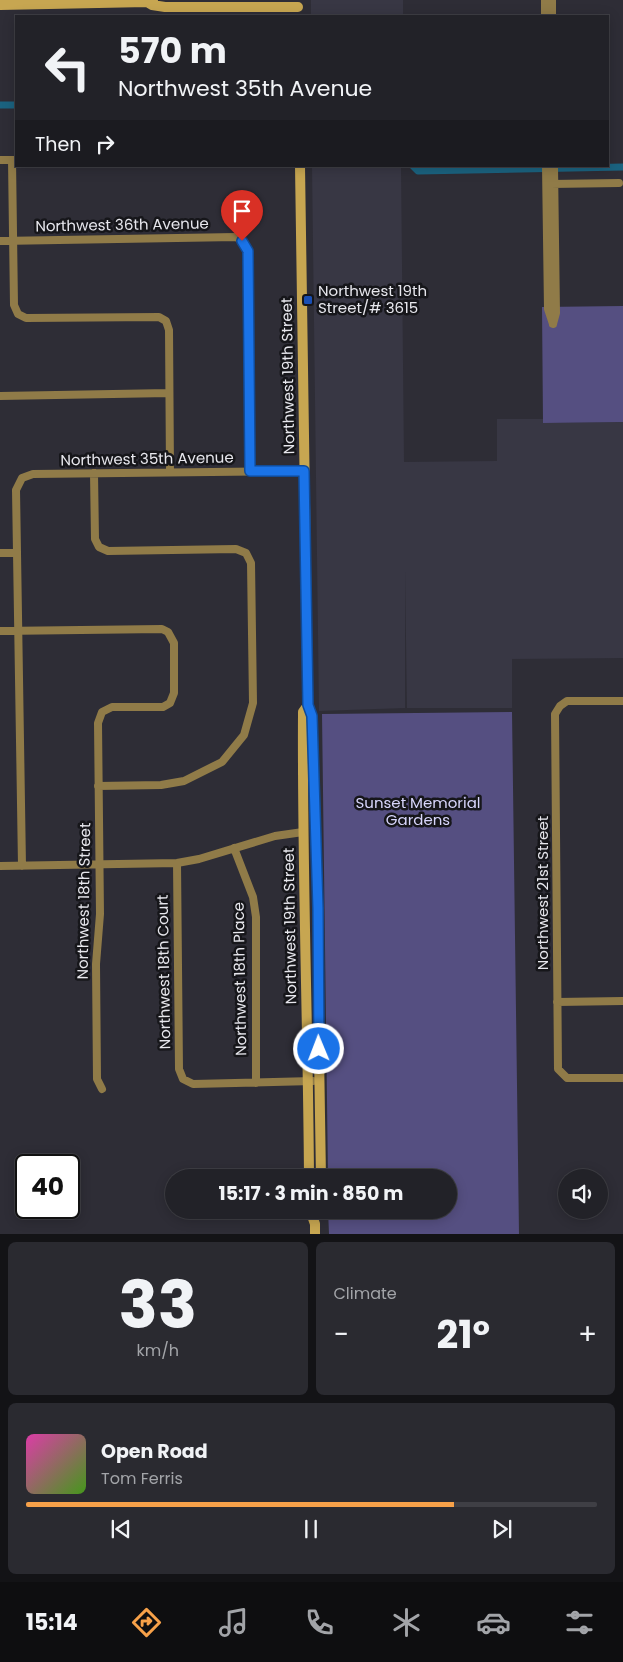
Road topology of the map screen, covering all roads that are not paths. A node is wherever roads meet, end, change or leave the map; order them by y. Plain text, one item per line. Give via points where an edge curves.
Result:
1 (545, 0) edge
2 (552, 0) edge
3 (150, 1) edge
4 (0, 5) edge
5 (298, 8) edge
6 (545, 15) edge
7 (552, 15) edge
8 (0, 160) edge
9 (14, 160) edge
10 (300, 167) edge
11 (546, 167) edge
12 (554, 167) edge
13 (619, 183) dead end
14 (550, 184) junction
15 (12, 240) junction
16 (0, 241) edge
17 (169, 393) junction
18 (0, 396) edge
19 (250, 471) junction
20 (304, 471) junction
21 (170, 472) junction
22 (94, 473) junction
23 (0, 553) edge
24 (17, 553) junction
25 (0, 631) edge
26 (18, 631) junction
27 (623, 701) edge
28 (308, 705) junction
29 (98, 786) junction
30 (303, 832) junction
31 (234, 848) junction
32 (176, 863) junction
33 (99, 864) junction
34 (0, 866) edge
35 (22, 866) junction
36 (623, 1001) edge
37 (557, 1002) junction
38 (623, 1078) edge
39 (309, 1081) junction
40 (320, 1081) junction
41 (256, 1082) junction
42 (102, 1089) dead end
43 (309, 1169) edge
44 (321, 1169) edge
45 (313, 1219) edge
46 (317, 1219) edge
47 (315, 1224) junction
48 (315, 1234) edge

1 - 6 street
2 - 7 street
3 - 4 street
3 - 5 street via 152,5 165,7
8 - 9 street
9 - 15 street
10 - 20 street, Northwest 19th Street
11 - 14 street
12 - 14 street
13 - 14 street
14 - 14 street via 548,310 553,324 556,313
15 - 16 street, Northwest 36th Avenue
15 - 17 street via 14,305 18,314 26,318 159,317 166,321 169,330
15 - 19 street, Northwest 36th Avenue via 236,237 242,241 248,251
17 - 18 street
17 - 21 street
19 - 20 street, Northwest 35th Avenue
19 - 21 street, Northwest 35th Avenue
20 - 28 street, Northwest 19th Street
21 - 22 street, Northwest 35th Avenue
22 - 24 street, Northwest 35th Avenue via 33,474 22,478 16,490
22 - 29 street via 95,539 99,547 108,551 236,549 246,553 251,564 253,703 244,735 222,762 198,775 161,785
23 - 24 street
24 - 26 street
25 - 26 street
26 - 29 street, Northwest 18th Street via 162,629 174,642 174,693 170,703 163,707 112,707 102,712 98,723
26 - 35 street
27 - 37 street, Northwest 21st Street via 567,701 555,714
28 - 30 street, Northwest 19th Street via 303,712
28 - 40 street, Northwest 19th Street via 312,716 315,791
29 - 33 street, Northwest 18th Street
30 - 31 street
30 - 39 street, Northwest 19th Street
31 - 32 street
31 - 41 street, Northwest 18th Place via 253,897 256,917
32 - 33 street
32 - 41 street, Northwest 18th Court via 179,1069 183,1079 193,1084
33 - 35 street
33 - 42 street, Northwest 18th Street via 97,1079
34 - 35 street
36 - 37 street
37 - 38 street, Northwest 21st Street via 558,1069 567,1078
39 - 40 street
39 - 41 street
39 - 43 street, Northwest 19th Street
40 - 44 street, Northwest 19th Street
45 - 47 street
46 - 47 street
47 - 48 street

